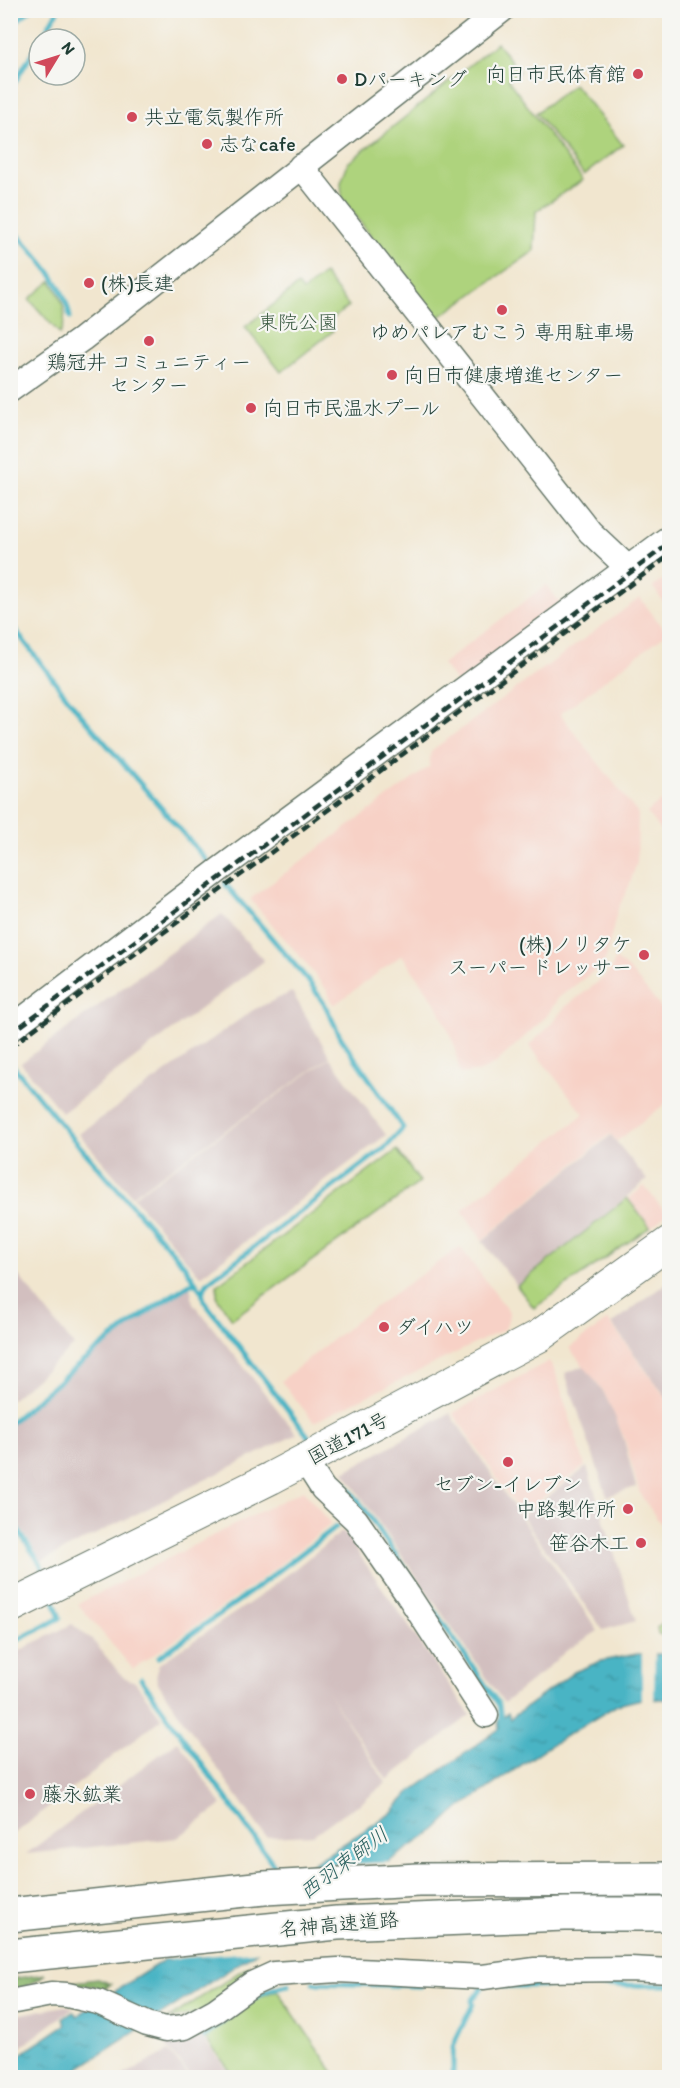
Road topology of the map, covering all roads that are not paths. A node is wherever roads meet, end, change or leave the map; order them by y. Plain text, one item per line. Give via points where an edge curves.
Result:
1 (502, 10) edge
2 (301, 166) junction
3 (10, 390) edge
4 (669, 537) edge
5 (628, 568) junction
6 (10, 1029) edge
7 (669, 1242) edge
8 (316, 1455) junction
9 (10, 1607) edge
10 (486, 1715) dead end
11 (645, 1869) edge
12 (644, 1914) edge
13 (10, 1915) edge
14 (10, 1956) edge
15 (669, 1971) edge
16 (10, 2002) edge

1 - 2 street
2 - 3 street via 101,324
2 - 5 street via 590,532
4 - 5 street
5 - 6 street
7 - 8 highway, 国道171号 via 539,1336
8 - 9 highway, 国道171号
8 - 10 street via 323,1489 356,1520
11 - 13 highway, 名神高速道路 via 230,1891
12 - 14 highway, 名神高速道路 via 337,1923
15 - 16 street via 535,1970 483,1977 338,1970 274,1974 186,2027 166,2029 98,2002 67,1995

